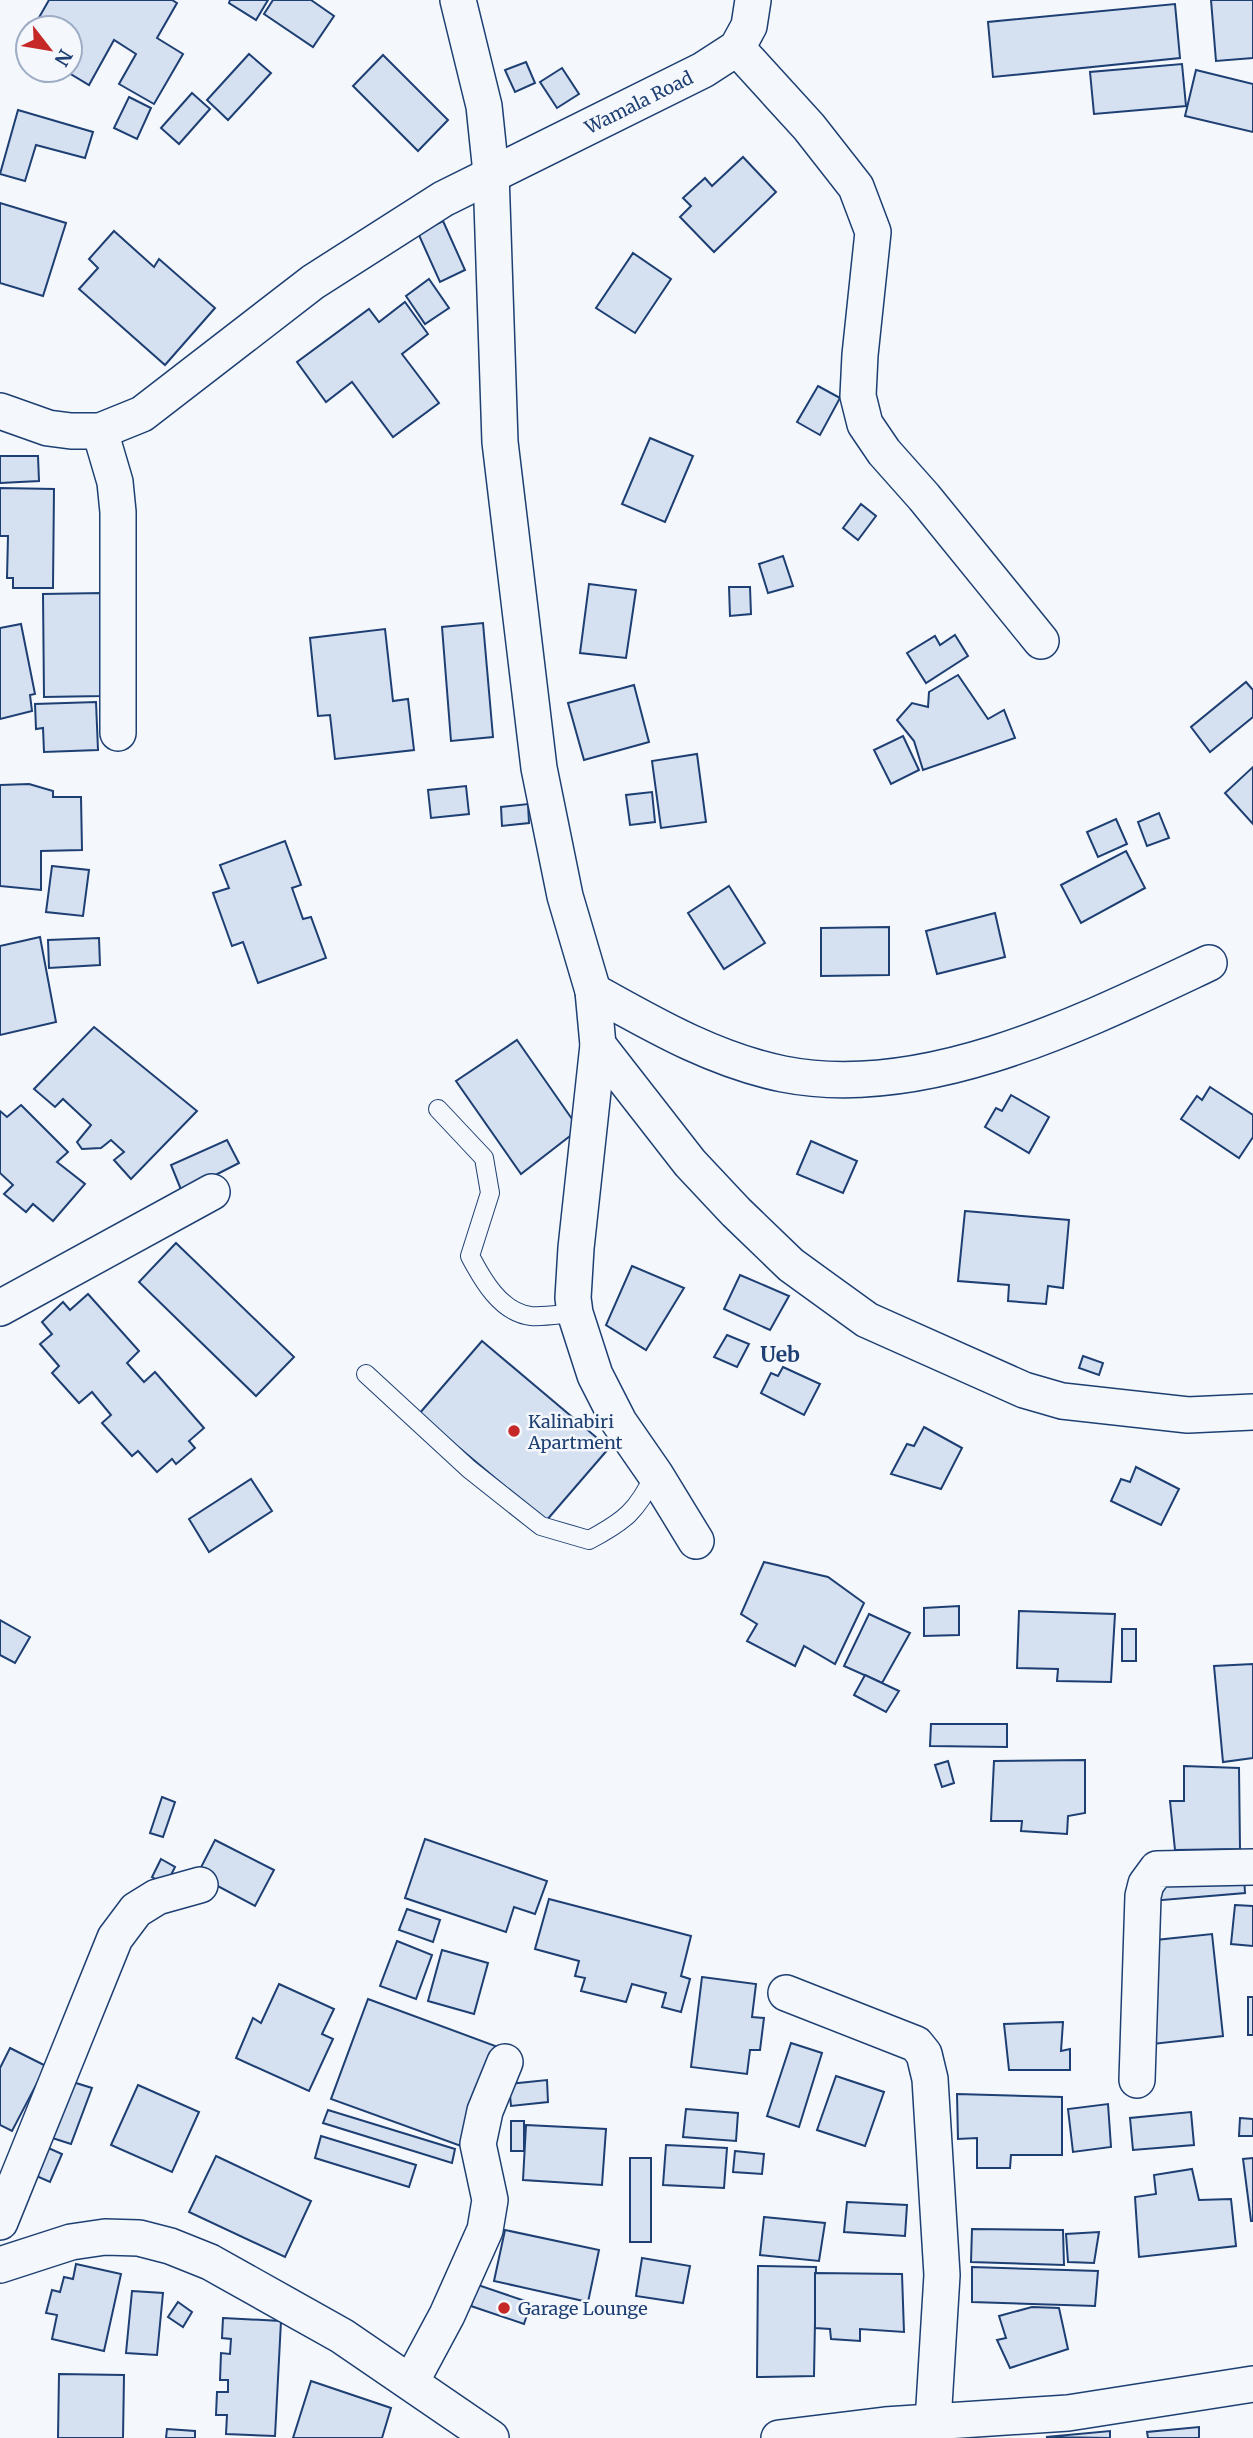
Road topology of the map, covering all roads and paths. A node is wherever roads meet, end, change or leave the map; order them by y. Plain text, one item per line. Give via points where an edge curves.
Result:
1 (458, 0) edge
2 (753, 0) edge
3 (737, 48) junction
4 (491, 173) junction
5 (0, 411) edge
6 (100, 431) junction
7 (1041, 641) dead end
8 (118, 733) dead end
9 (1209, 963) dead end
10 (593, 991) junction
11 (598, 1045) junction
12 (438, 1109) dead end
13 (212, 1192) dead end
14 (0, 1308) edge
15 (575, 1313) junction
16 (366, 1374) dead end
17 (1253, 1412) edge
18 (655, 1474) junction
19 (696, 1541) dead end
20 (1253, 1867) edge
21 (200, 1885) dead end
22 (786, 1993) dead end
23 (505, 2062) dead end
24 (1137, 2080) dead end
25 (0, 2222) edge
26 (0, 2265) edge
27 (411, 2382) junction
28 (1253, 2384) edge
29 (933, 2422) junction
30 (491, 2438) edge
31 (779, 2438) edge

1 - 4 street via 484,106
2 - 3 street via 749,26
3 - 4 street, Wamala Road via 704,70
3 - 7 street via 856,187 873,232 858,396 865,424
4 - 6 street, Wamala Road via 313,282 142,414
4 - 10 street via 500,442 537,754 565,896
5 - 6 street via 48,428
6 - 8 street via 115,482 118,512
9 - 10 street via 1048,1034 973,1060 885,1078 831,1080 770,1070 672,1035
10 - 11 street
11 - 15 street via 576,1248
11 - 17 street via 690,1163 736,1212 791,1265 867,1320 1024,1390 1062,1401 1188,1415
12 - 15 lane via 484,1158 490,1193 470,1256 485,1285 510,1308 528,1316
13 - 14 street
15 - 18 street via 595,1375 619,1422
16 - 18 lane via 469,1469 541,1526 589,1540 620,1523 642,1500
18 - 19 street
20 - 24 street via 1157,1869 1146,1884
21 - 25 street via 157,1897 136,1910 115,1938
22 - 29 street via 907,2039 924,2054 930,2079 942,2275
23 - 27 street via 478,2144 490,2200 485,2230
26 - 27 street via 71,2242 106,2237 139,2238 170,2246 210,2262 342,2336
27 - 30 street
28 - 29 street via 1068,2413
29 - 31 street

